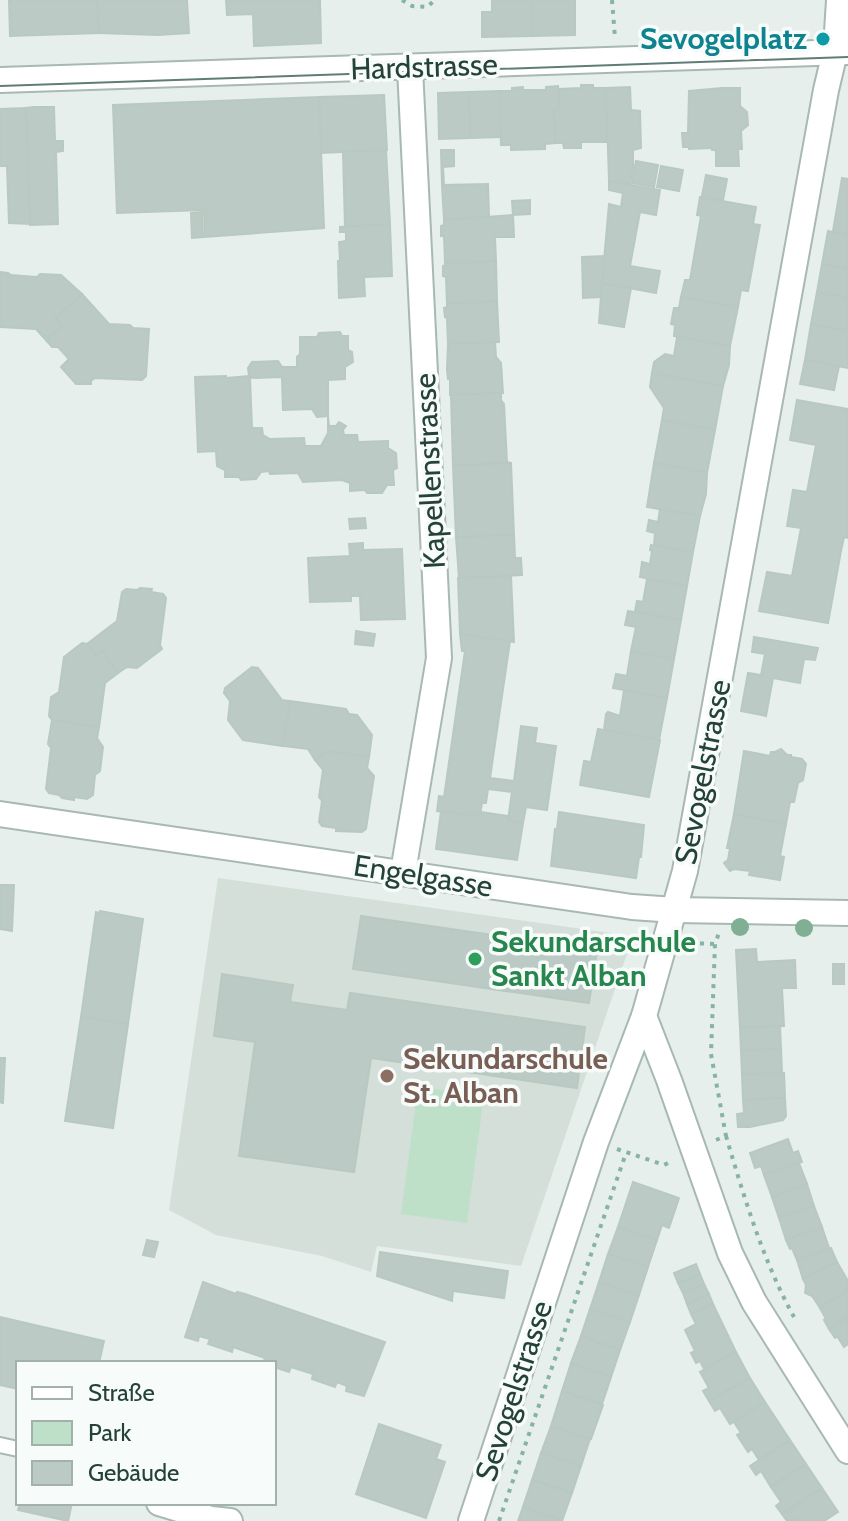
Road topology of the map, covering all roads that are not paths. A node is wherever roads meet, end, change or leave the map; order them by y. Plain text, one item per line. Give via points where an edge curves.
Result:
1 (839, 0) edge
2 (842, 52) edge
3 (410, 68) junction
4 (0, 80) edge
5 (0, 814) edge
6 (403, 872) junction
7 (675, 910) junction
8 (848, 913) edge
9 (644, 1016) junction
10 (848, 1451) edge
11 (166, 1505) edge
12 (230, 1521) edge
13 (471, 1521) edge

1 - 2 street, Sevogelstrasse
2 - 3 street, Hardstrasse
2 - 7 street, Sevogelstrasse via 826,90 693,835
3 - 4 street, Hardstrasse
3 - 6 street, Kapellenstrasse via 439,658
5 - 6 street, Engelgasse
6 - 7 street, Engelgasse via 572,900
7 - 8 street, Engelgasse
7 - 9 street, Sevogelstrasse
9 - 10 street via 730,1253 754,1302
9 - 13 street, Sevogelstrasse via 596,1142
11 - 12 street

